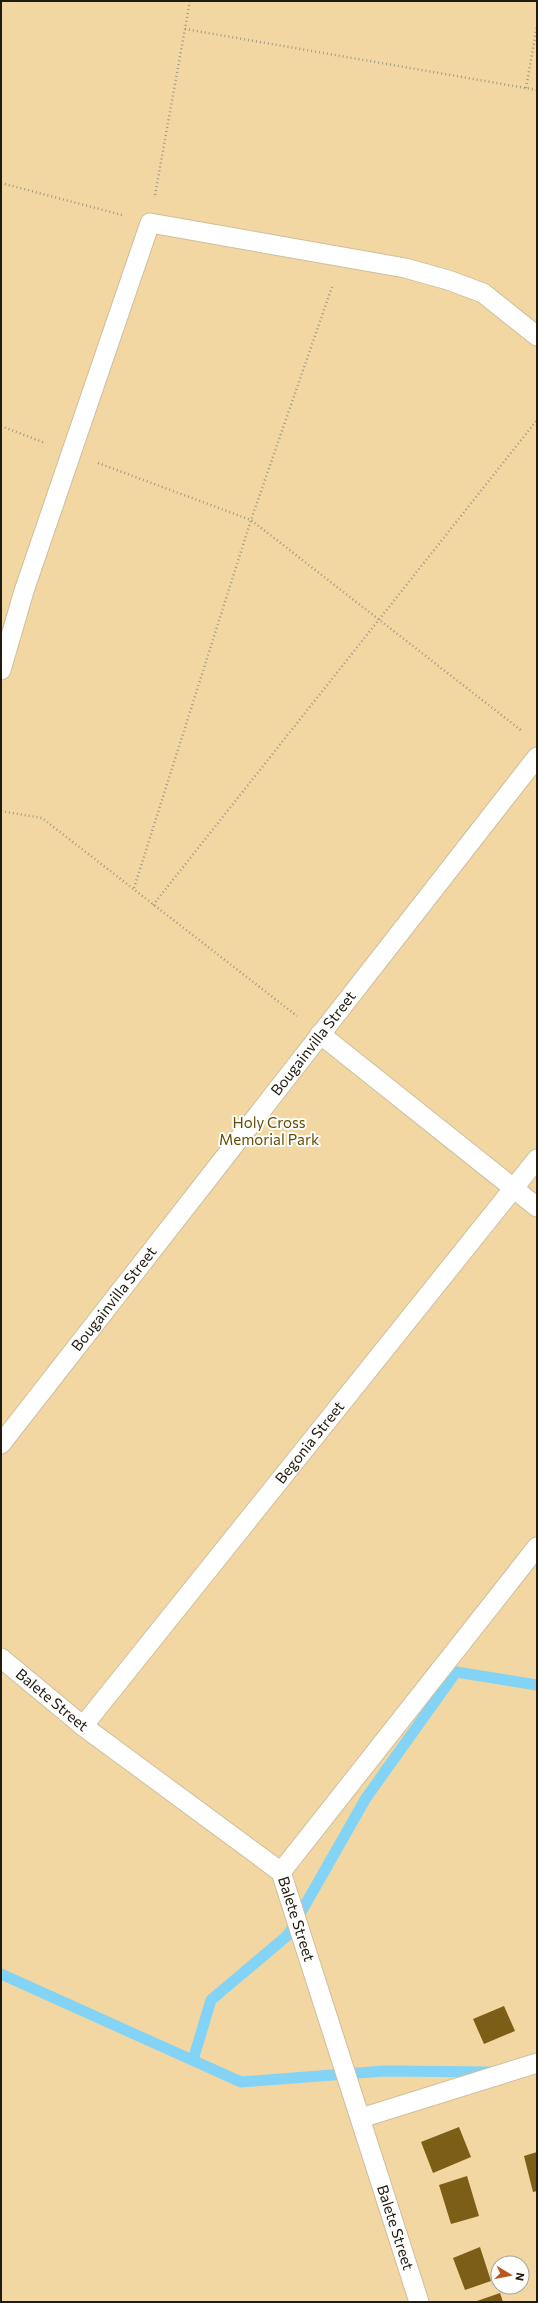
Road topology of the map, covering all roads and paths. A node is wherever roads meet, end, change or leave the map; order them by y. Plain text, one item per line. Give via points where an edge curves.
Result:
1 (190, 1) edge
2 (537, 26) edge
3 (184, 29) junction
4 (526, 88) junction
5 (537, 90) edge
6 (1, 183) edge
7 (150, 223) junction
8 (342, 257) junction
9 (537, 336) edge
10 (537, 420) edge
11 (1, 426) edge
12 (72, 453) junction
13 (251, 520) junction
14 (379, 619) junction
15 (1, 670) edge
16 (525, 733) dead end
17 (537, 757) edge
18 (1, 811) edge
19 (134, 888) junction
20 (153, 905) junction
21 (320, 1034) junction
22 (537, 1159) edge
23 (514, 1189) junction
24 (537, 1207) edge
25 (1, 1444) edge
26 (537, 1547) edge
27 (1, 1658) edge
28 (83, 1726) junction
29 (281, 1872) junction
30 (537, 2064) edge
31 (361, 2118) junction
32 (419, 2302) edge

1 - 3 path
2 - 4 path
3 - 4 path
3 - 7 path
4 - 5 path
6 - 7 path
7 - 8 lane
7 - 12 lane
8 - 9 lane via 405,268 483,293
8 - 13 path
10 - 14 path
11 - 12 path
12 - 13 path
12 - 15 lane via 24,591
13 - 14 path
13 - 19 path
14 - 16 path
14 - 20 path
17 - 21 lane, Bougainvilla Street
18 - 19 path via 42,818
19 - 20 path
20 - 21 path
21 - 23 lane
21 - 25 lane, Bougainvilla Street
22 - 23 lane, Begonia Street
23 - 24 lane
23 - 28 lane, Begonia Street
26 - 29 lane
27 - 28 lane, Balete Street
28 - 29 lane, Balete Street
29 - 31 lane, Balete Street
30 - 31 lane
31 - 32 lane, Balete Street

